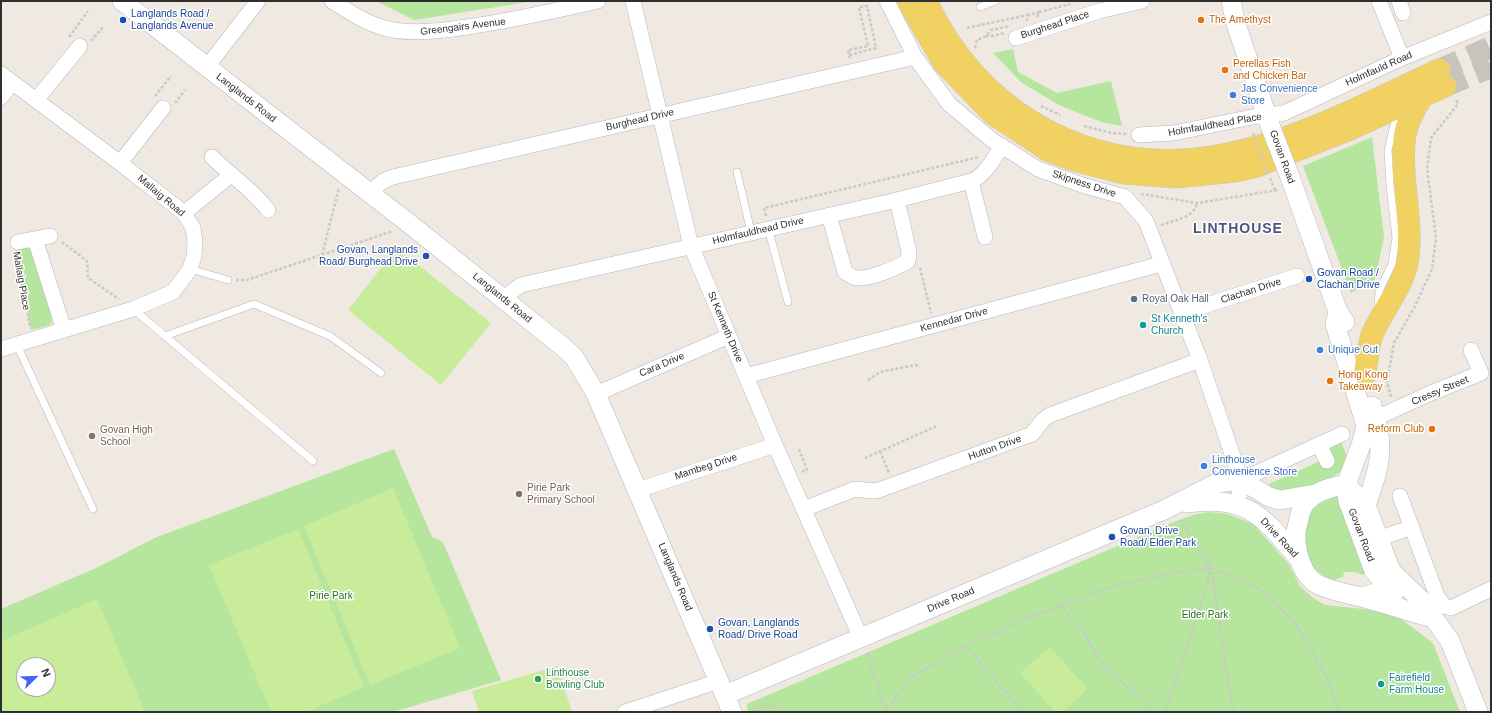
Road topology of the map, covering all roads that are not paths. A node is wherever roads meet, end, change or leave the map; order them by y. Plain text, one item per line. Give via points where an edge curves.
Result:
1 (122, 1) edge
2 (258, 1) edge
3 (332, 1) edge
4 (598, 1) edge
5 (634, 1) edge
6 (887, 1) edge
7 (908, 1) edge
8 (926, 1) edge
9 (995, 1) edge
10 (1142, 1) edge
11 (1231, 1) edge
12 (1379, 1) edge
13 (980, 6) dead end
14 (1099, 6) edge
15 (1491, 22) edge
16 (1016, 29) road end
17 (71, 50) dead end
18 (914, 57) junction
19 (1402, 58) junction
20 (206, 68) junction
21 (7, 78) edge
22 (1442, 78) tunnel mouth
23 (1418, 89) junction
24 (1, 97) edge
25 (36, 100) junction
26 (1398, 107) junction
27 (163, 108) dead end
28 (660, 115) junction
29 (1269, 122) junction
30 (1139, 135) road end
31 (1002, 146) junction
32 (212, 157) dead end
33 (120, 163) junction
34 (738, 172) dead end
35 (231, 175) junction
36 (971, 181) junction
37 (370, 193) junction
38 (897, 200) junction
39 (268, 210) dead end
40 (184, 213) junction
41 (829, 215) junction
42 (768, 228) junction
43 (751, 232) junction
44 (985, 237) dead end
45 (18, 242) road end
46 (691, 246) junction
47 (1161, 264) junction
48 (190, 269) junction
49 (1297, 276) dead end
50 (228, 280) road end
51 (502, 299) junction
52 (788, 302) dead end
53 (132, 309) junction
54 (1338, 312) junction
55 (1182, 313) junction
56 (1378, 324) junction
57 (64, 330) junction
58 (165, 336) junction
59 (729, 336) junction
60 (17, 345) junction
61 (1, 349) edge
62 (1471, 350) dead end
63 (1200, 360) junction
64 (381, 373) dead end
65 (1365, 374) junction
66 (746, 376) junction
67 (596, 394) junction
68 (1371, 422) junction
69 (1342, 434) dead end
70 (1319, 444) junction
71 (775, 445) junction
72 (313, 461) dead end
73 (1327, 461) dead end
74 (1241, 480) junction
75 (1346, 486) junction
76 (638, 490) junction
77 (1315, 494) junction
78 (1400, 496) dead end
79 (1238, 504) junction
80 (1366, 505) junction
81 (93, 509) dead end
82 (804, 509) junction
83 (1179, 512) junction
84 (1412, 527) junction
85 (1378, 539) junction
86 (1300, 560) junction
87 (1389, 578) junction
88 (1491, 589) edge
89 (1362, 597) junction
90 (1439, 612) junction
91 (864, 645) junction
92 (725, 696) edge
93 (650, 708) edge
94 (625, 712) edge
95 (1478, 712) edge

1 - 20 street, Langlands Road
2 - 20 street
3 - 4 street, Greengairs Avenue via 360,19 391,30 413,32 442,31 512,21
5 - 28 street, St Kenneth Drive
6 - 18 street, Skipness Drive
7 - 26 main road via 944,64 993,114 1049,151 1124,174 1176,177 1257,166
8 - 23 main road via 945,36 977,77 1022,116 1077,145 1104,153 1172,161 1251,149
9 - 13 lane
10 - 14 street, Burghead Place
11 - 29 street, Govan Road via 1236,24
12 - 19 street
14 - 16 street, Burghead Place
15 - 19 street, Holmfauld Road
17 - 25 street
18 - 28 street, Burghead Drive
18 - 31 street, Skipness Drive via 949,104
19 - 29 street, Holmfauld Road via 1284,112
20 - 37 street, Langlands Road
21 - 24 street
21 - 25 street, Mallaig Road
22 - 23 main road
23 - 26 main road
23 - 56 main road via 1405,134 1404,163 1410,240 1408,260 1403,276
25 - 33 street, Mallaig Road
26 - 56 lane via 1388,150 1396,238 1392,264 1379,291
27 - 33 street via 148,116
28 - 37 street, Burghead Drive via 393,177 383,181
28 - 46 street, St Kenneth Drive
29 - 30 street, Holmfauldhead Place via 1252,117 1174,133
29 - 54 street, Govan Road, bridge
31 - 36 street, Holmfauldhead Drive via 977,178
31 - 47 street, Skipness Drive via 1038,168 1082,185 1124,197 1146,221
32 - 35 street
33 - 40 street, Mallaig Road
34 - 43 lane
35 - 39 street via 249,188
35 - 40 street
36 - 38 street, Holmfauldhead Drive
36 - 44 street
37 - 51 street, Langlands Road
38 - 41 street, Holmfauldhead Drive
38 - 41 street via 909,252 908,261 897,268 863,277 854,278 845,272
40 - 48 street, Mallaig Road via 193,228 195,242
41 - 42 street, Holmfauldhead Drive
42 - 43 street, Holmfauldhead Drive
42 - 52 lane
43 - 46 street, Holmfauldhead Drive
45 - 57 street, Mallaig Place via 42,238
46 - 51 street, Holmfauldhead Drive via 521,285
46 - 59 street, St Kenneth Drive
47 - 55 street, Skipness Drive
47 - 66 street, Kennedar Drive
48 - 50 lane
48 - 53 street, Mallaig Road via 173,292
49 - 55 street, Clachan Drive
51 - 67 street, Langlands Road via 574,357
53 - 57 street, Mallaig Road
53 - 58 lane
54 - 65 street, Govan Road via 1345,321
54 - 68 street, Govan Road via 1335,324
55 - 63 street, Skipness Drive
56 - 65 main road via 1372,336
57 - 60 street, Mallaig Road
58 - 64 lane via 254,304 330,336
58 - 72 lane
59 - 66 street, St Kenneth Drive
59 - 67 street, Cara Drive
60 - 61 street, Mallaig Road
60 - 81 lane
62 - 68 street, Cressy Street via 1481,373 1431,393
63 - 74 street, Skipness Drive
63 - 82 street, Hutton Drive via 1050,415 1042,420 1032,434 873,491 856,489
65 - 68 street, Govan Road
66 - 71 street, St Kenneth Drive
67 - 76 street, Langlands Road
68 - 75 street, Govan Road
68 - 80 street, Govan Road via 1381,453 1378,474
69 - 70 street, Drive Road
70 - 73 street
70 - 74 street, Drive Road
71 - 76 street, Mambeg Drive
71 - 82 street, St Kenneth Drive
74 - 77 street via 1269,497 1280,500
74 - 79 street
74 - 83 street, Drive Road via 1217,483
75 - 77 street via 1335,486
75 - 80 street
75 - 87 street, Govan Road via 1348,501 1374,571
76 - 92 street, Langlands Road
77 - 86 street via 1301,511 1296,532
78 - 84 street, Govan Road
79 - 83 street, Drive Road via 1209,500
79 - 86 street, Drive Road via 1254,512 1276,532
80 - 85 street
82 - 91 street, St Kenneth Drive
83 - 91 street, Drive Road
84 - 85 street, Govan Road
84 - 90 street, Govan Road via 1437,596
85 - 87 street
86 - 89 street via 1306,574 1316,583 1331,590
87 - 89 street via 1376,593
87 - 90 street, Govan Road
88 - 90 street
89 - 90 street
90 - 95 street, Govan Road
91 - 92 street, Drive Road
92 - 93 street
93 - 94 street

